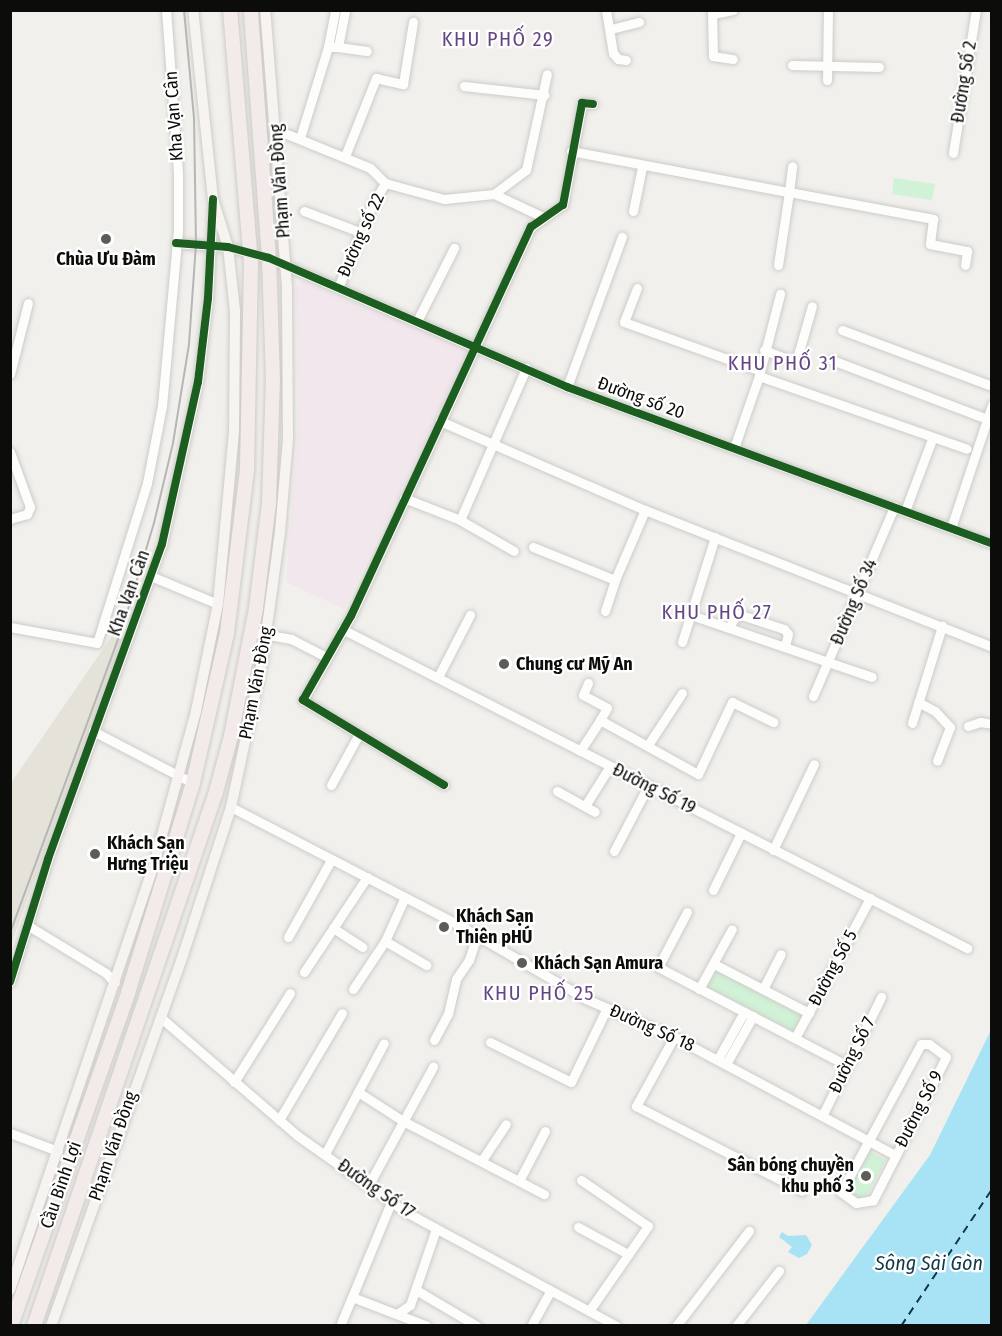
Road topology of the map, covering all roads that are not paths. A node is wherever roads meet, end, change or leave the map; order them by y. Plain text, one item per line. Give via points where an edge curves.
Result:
1 (166, 10) edge
2 (193, 10) edge
3 (230, 10) edge
4 (251, 10) edge
5 (265, 10) edge
6 (335, 10) edge
7 (345, 10) edge
8 (606, 10) edge
9 (733, 10) edge
10 (828, 10) edge
11 (976, 10) edge
12 (712, 12) edge
13 (413, 22) dead end
14 (639, 22) dead end
15 (611, 29) junction
16 (328, 47) junction
17 (338, 47) junction
18 (367, 51) dead end
19 (733, 58) dead end
20 (626, 60) dead end
21 (792, 65) dead end
22 (827, 67) junction
23 (879, 67) dead end
24 (547, 74) dead end
25 (827, 80) dead end
26 (464, 86) dead end
27 (544, 95) junction
28 (593, 104) dead end
29 (277, 130) junction
30 (300, 138) junction
31 (571, 151) junction
32 (953, 153) dead end
33 (345, 156) junction
34 (642, 166) junction
35 (792, 166) dead end
36 (385, 183) junction
37 (789, 192) junction
38 (494, 194) junction
39 (213, 200) junction
40 (304, 211) dead end
41 (633, 211) dead end
42 (541, 216) junction
43 (360, 232) junction
44 (622, 237) dead end
45 (176, 243) junction
46 (212, 246) junction
47 (228, 247) junction
48 (454, 248) dead end
49 (251, 252) junction
50 (269, 258) junction
51 (286, 265) junction
52 (778, 265) dead end
53 (966, 265) dead end
54 (338, 288) junction
55 (637, 288) dead end
56 (780, 294) dead end
57 (28, 303) dead end
58 (812, 306) dead end
59 (417, 321) junction
60 (842, 330) dead end
61 (476, 346) junction
62 (764, 351) junction
63 (832, 360) dead end
64 (526, 368) junction
65 (758, 373) junction
66 (10, 374) edge
67 (288, 378) junction
68 (273, 379) junction
69 (992, 386) edge
70 (567, 387) junction
71 (992, 405) edge
72 (987, 419) junction
73 (440, 421) junction
74 (932, 439) junction
75 (490, 446) junction
76 (734, 448) junction
77 (967, 448) dead end
78 (10, 452) edge
79 (404, 498) junction
80 (894, 507) junction
81 (645, 510) junction
82 (905, 511) junction
83 (10, 519) edge
84 (460, 520) junction
85 (951, 528) junction
86 (715, 537) junction
87 (992, 543) edge
88 (533, 548) dead end
89 (514, 551) dead end
90 (153, 576) junction
91 (615, 580) junction
92 (858, 591) junction
93 (218, 604) junction
94 (605, 611) dead end
95 (470, 615) dead end
96 (692, 615) junction
97 (942, 626) junction
98 (10, 627) edge
99 (729, 628) junction
100 (342, 629) junction
101 (258, 633) junction
102 (682, 642) dead end
103 (785, 646) junction
104 (992, 647) edge
105 (326, 657) junction
106 (829, 661) junction
107 (438, 677) junction
108 (872, 677) dead end
109 (588, 683) dead end
110 (682, 693) dead end
111 (813, 696) dead end
112 (918, 702) junction
113 (600, 720) junction
114 (773, 722) dead end
115 (912, 723) dead end
116 (992, 724) edge
117 (968, 726) dead end
118 (93, 731) junction
119 (359, 734) junction
120 (648, 745) junction
121 (580, 751) junction
122 (937, 761) dead end
123 (814, 764) dead end
124 (610, 766) junction
125 (179, 776) junction
126 (193, 783) junction
127 (331, 785) dead end
128 (444, 785) dead end
129 (648, 786) junction
130 (557, 791) dead end
131 (585, 806) junction
132 (231, 807) junction
133 (595, 812) dead end
134 (741, 833) junction
135 (773, 850) junction
136 (614, 851) dead end
137 (331, 860) junction
138 (367, 877) junction
139 (713, 890) dead end
140 (405, 897) junction
141 (870, 898) junction
142 (687, 912) dead end
143 (27, 925) junction
144 (333, 928) junction
145 (732, 929) dead end
146 (477, 935) junction
147 (288, 937) dead end
148 (385, 941) junction
149 (362, 947) dead end
150 (967, 948) dead end
151 (781, 954) dead end
152 (714, 964) junction
153 (426, 965) dead end
154 (304, 972) dead end
155 (10, 982) edge
156 (115, 983) junction
157 (353, 989) dead end
158 (699, 989) junction
159 (763, 989) junction
160 (128, 993) junction
161 (290, 993) dead end
162 (881, 997) dead end
163 (146, 1003) junction
164 (608, 1008) junction
165 (342, 1012) dead end
166 (809, 1012) junction
167 (748, 1014) junction
168 (160, 1017) junction
169 (674, 1037) junction
170 (795, 1038) junction
171 (435, 1040) dead end
172 (490, 1042) dead end
173 (384, 1043) dead end
174 (110, 1045) joint
175 (127, 1055) joint
176 (722, 1062) junction
177 (846, 1065) junction
178 (433, 1066) dead end
179 (234, 1082) junction
180 (357, 1092) junction
181 (823, 1114) junction
182 (279, 1120) junction
183 (403, 1121) junction
184 (506, 1124) dead end
185 (545, 1131) dead end
186 (10, 1133) edge
187 (869, 1139) junction
188 (58, 1151) junction
189 (326, 1152) junction
190 (895, 1155) junction
191 (482, 1160) junction
192 (520, 1179) junction
193 (581, 1180) dead end
194 (368, 1186) junction
195 (802, 1191) dead end
196 (544, 1194) dead end
197 (391, 1202) junction
198 (578, 1227) dead end
199 (436, 1229) junction
200 (749, 1231) dead end
201 (628, 1254) junction
202 (779, 1271) dead end
203 (10, 1290) edge
204 (416, 1290) junction
205 (549, 1292) junction
206 (352, 1297) junction
207 (590, 1311) junction
208 (397, 1314) junction
209 (11, 1326) edge
210 (34, 1326) edge
211 (51, 1326) edge
212 (340, 1326) edge
213 (427, 1326) edge
214 (477, 1326) edge
215 (531, 1326) edge
216 (617, 1326) edge
217 (676, 1326) edge
218 (736, 1326) edge

1 - 45 street, Kha Vạn Cân via 178,173
2 - 39 main road
3 - 49 highway, Phạm Văn Đồng
4 - 50 highway, Phạm Văn Đồng
5 - 29 main road, Phạm Văn Đồng
6 - 16 street
7 - 17 street
8 - 15 street
9 - 12 street
10 - 22 street
11 - 32 street, Đường Số 2
12 - 19 street via 713,56
13 - 33 street via 403,84 376,78
14 - 15 street
15 - 20 street via 612,52 618,59
16 - 17 street
16 - 30 street
17 - 18 street
21 - 22 street
22 - 23 street
22 - 25 street
24 - 27 street
26 - 27 street
27 - 38 street via 526,170
28 - 31 street via 582,103
29 - 30 street, Đường số 22
29 - 51 main road, Phạm Văn Đồng
30 - 33 street, Đường số 22
31 - 34 street
31 - 42 street via 563,205
33 - 36 street, Đường số 22 via 370,168
34 - 37 street
34 - 41 street
35 - 37 street
36 - 38 street, Đường số 22 via 444,200
36 - 43 street, Đường số 22
37 - 52 street
37 - 53 street via 933,219 929,248 967,251
38 - 42 street
39 - 46 street, Kha Vạn Cân
39 - 47 main road
40 - 43 street
42 - 61 street via 531,227
43 - 54 street, Đường số 22
44 - 70 street
45 - 46 street
45 - 98 street, Kha Vạn Cân via 162,406 150,468 97,643
46 - 47 street, Đường số 20
46 - 90 street, Kha Vạn Cân via 198,381
47 - 49 street, Đường số 20
47 - 93 main road via 235,311 236,392
48 - 59 street
49 - 50 street, Đường số 20
49 - 126 highway, Phạm Văn Đồng via 245,502 227,633
50 - 51 street, Đường số 20
50 - 68 highway, Phạm Văn Đồng
51 - 54 street, Đường số 20
51 - 67 main road, Phạm Văn Đồng
54 - 59 street, Đường số 20
55 - 65 street via 624,322
56 - 62 street
57 - 66 street
58 - 62 street via 796,362
59 - 61 street, Đường số 20
60 - 69 street
61 - 64 street, Đường số 20
61 - 73 street
62 - 65 street
63 - 72 street
64 - 70 street, Đường số 20
64 - 75 street
65 - 74 street
65 - 76 street
67 - 68 main road
67 - 101 main road, Phạm Văn Đồng via 280,532
68 - 101 highway, Phạm Văn Đồng via 269,504
70 - 76 street, Đường số 20
71 - 72 street
72 - 85 street
73 - 75 street
73 - 79 street
74 - 77 street
74 - 82 street
75 - 81 street
75 - 84 street
76 - 80 street, Đường số 20
78 - 83 street via 30,507 27,514
79 - 84 street
79 - 100 street
80 - 82 street, Đường số 20
80 - 92 street, Đường Số 34
81 - 86 street
81 - 91 street
82 - 85 street, Đường số 20
84 - 89 street
85 - 87 street, Đường số 20
86 - 92 street
86 - 96 street
88 - 91 street
90 - 93 street
90 - 118 street, Kha Vạn Cân
91 - 94 street
92 - 97 street
92 - 106 street, Đường Số 34
93 - 125 main road
95 - 107 street
96 - 99 street
96 - 102 street
97 - 104 street
97 - 112 street
99 - 103 street
99 - 103 street via 736,614 752,618 784,629 788,634
100 - 105 street
100 - 107 street, Đường Số 19
101 - 105 street via 291,639
101 - 132 main road, Phạm Văn Đồng
101 - 163 highway, Phạm Văn Đồng via 216,792
103 - 106 street
105 - 119 street via 303,700
106 - 108 street
106 - 111 street, Đường Số 34
107 - 121 street, Đường Số 19
109 - 113 street via 583,695 607,708
110 - 120 street
112 - 115 street
112 - 122 street via 935,711 950,727
113 - 120 street
113 - 121 street
114 - 120 street via 732,702 698,774
116 - 117 street
118 - 125 street
118 - 143 street, Kha Vạn Cân
119 - 127 street
119 - 128 street
121 - 124 street, Đường Số 19
123 - 135 street
124 - 129 street, Đường Số 19
124 - 131 street
125 - 126 street
125 - 156 main road
126 - 160 highway, Phạm Văn Đồng
129 - 134 street, Đường Số 19
129 - 136 street
130 - 131 street
131 - 133 street
132 - 137 street, Đường Số 18
132 - 168 main road, Phạm Văn Đồng
134 - 135 street, Đường Số 19
134 - 139 street
135 - 141 street, Đường Số 19
137 - 138 street, Đường Số 18
137 - 147 street
138 - 140 street, Đường Số 18
138 - 144 street
140 - 146 street, Đường Số 18
140 - 148 street
141 - 150 street, Đường Số 19
141 - 166 street, Đường Số 5
142 - 158 street via 658,968
143 - 155 street, Kha Vạn Cân
143 - 156 street via 106,973
144 - 149 street
144 - 154 street
145 - 152 street
146 - 164 street, Đường Số 18
146 - 171 street via 469,960 456,979 448,1014
148 - 153 street
148 - 157 street
151 - 159 street
152 - 158 street
152 - 159 street
156 - 160 main road
156 - 188 main road
158 - 167 street
159 - 166 street
160 - 174 highway, Phạm Văn Đồng
161 - 179 street
162 - 177 street, Đường Số 7
163 - 168 main road
163 - 175 highway, Phạm Văn Đồng
164 - 169 street, Đường Số 18
164 - 172 street via 571,1082
165 - 182 street
166 - 170 street, Đường Số 5
167 - 170 street
167 - 176 street
168 - 179 street, Đường Số 17
168 - 211 main road, Phạm Văn Đồng
169 - 176 street, Đường Số 18
169 - 195 street via 636,1106
170 - 177 street
173 - 180 street
174 - 209 highway, Cầu Bình Lợi
175 - 210 highway, Cầu Bình Lợi
176 - 181 street, Đường Số 18
177 - 181 street, Đường Số 7
178 - 183 street
179 - 182 street, Đường Số 17
180 - 183 street
180 - 189 street
181 - 187 street, Đường Số 18
182 - 189 street, Đường Số 17
183 - 191 street
183 - 194 street
184 - 191 street
185 - 192 street
186 - 188 street
187 - 190 street, Đường Số 18
187 - 190 street, Đường Số 9 via 841,1192 856,1203 873,1200
187 - 190 street, Đường Số 9 via 917,1050 929,1044 946,1057
188 - 203 main road
189 - 194 street, Đường Số 17
191 - 192 street
192 - 196 street
193 - 201 street via 648,1226
194 - 197 street, Đường Số 17
197 - 199 street, Đường Số 17
197 - 206 street
198 - 201 street
199 - 204 street
199 - 205 street, Đường Số 17
200 - 217 street
201 - 207 street
202 - 218 street
204 - 208 street via 410,1305
204 - 214 street
205 - 207 street, Đường Số 17
205 - 215 street
206 - 208 street
206 - 212 street
207 - 216 street, Đường Số 17
208 - 213 street

